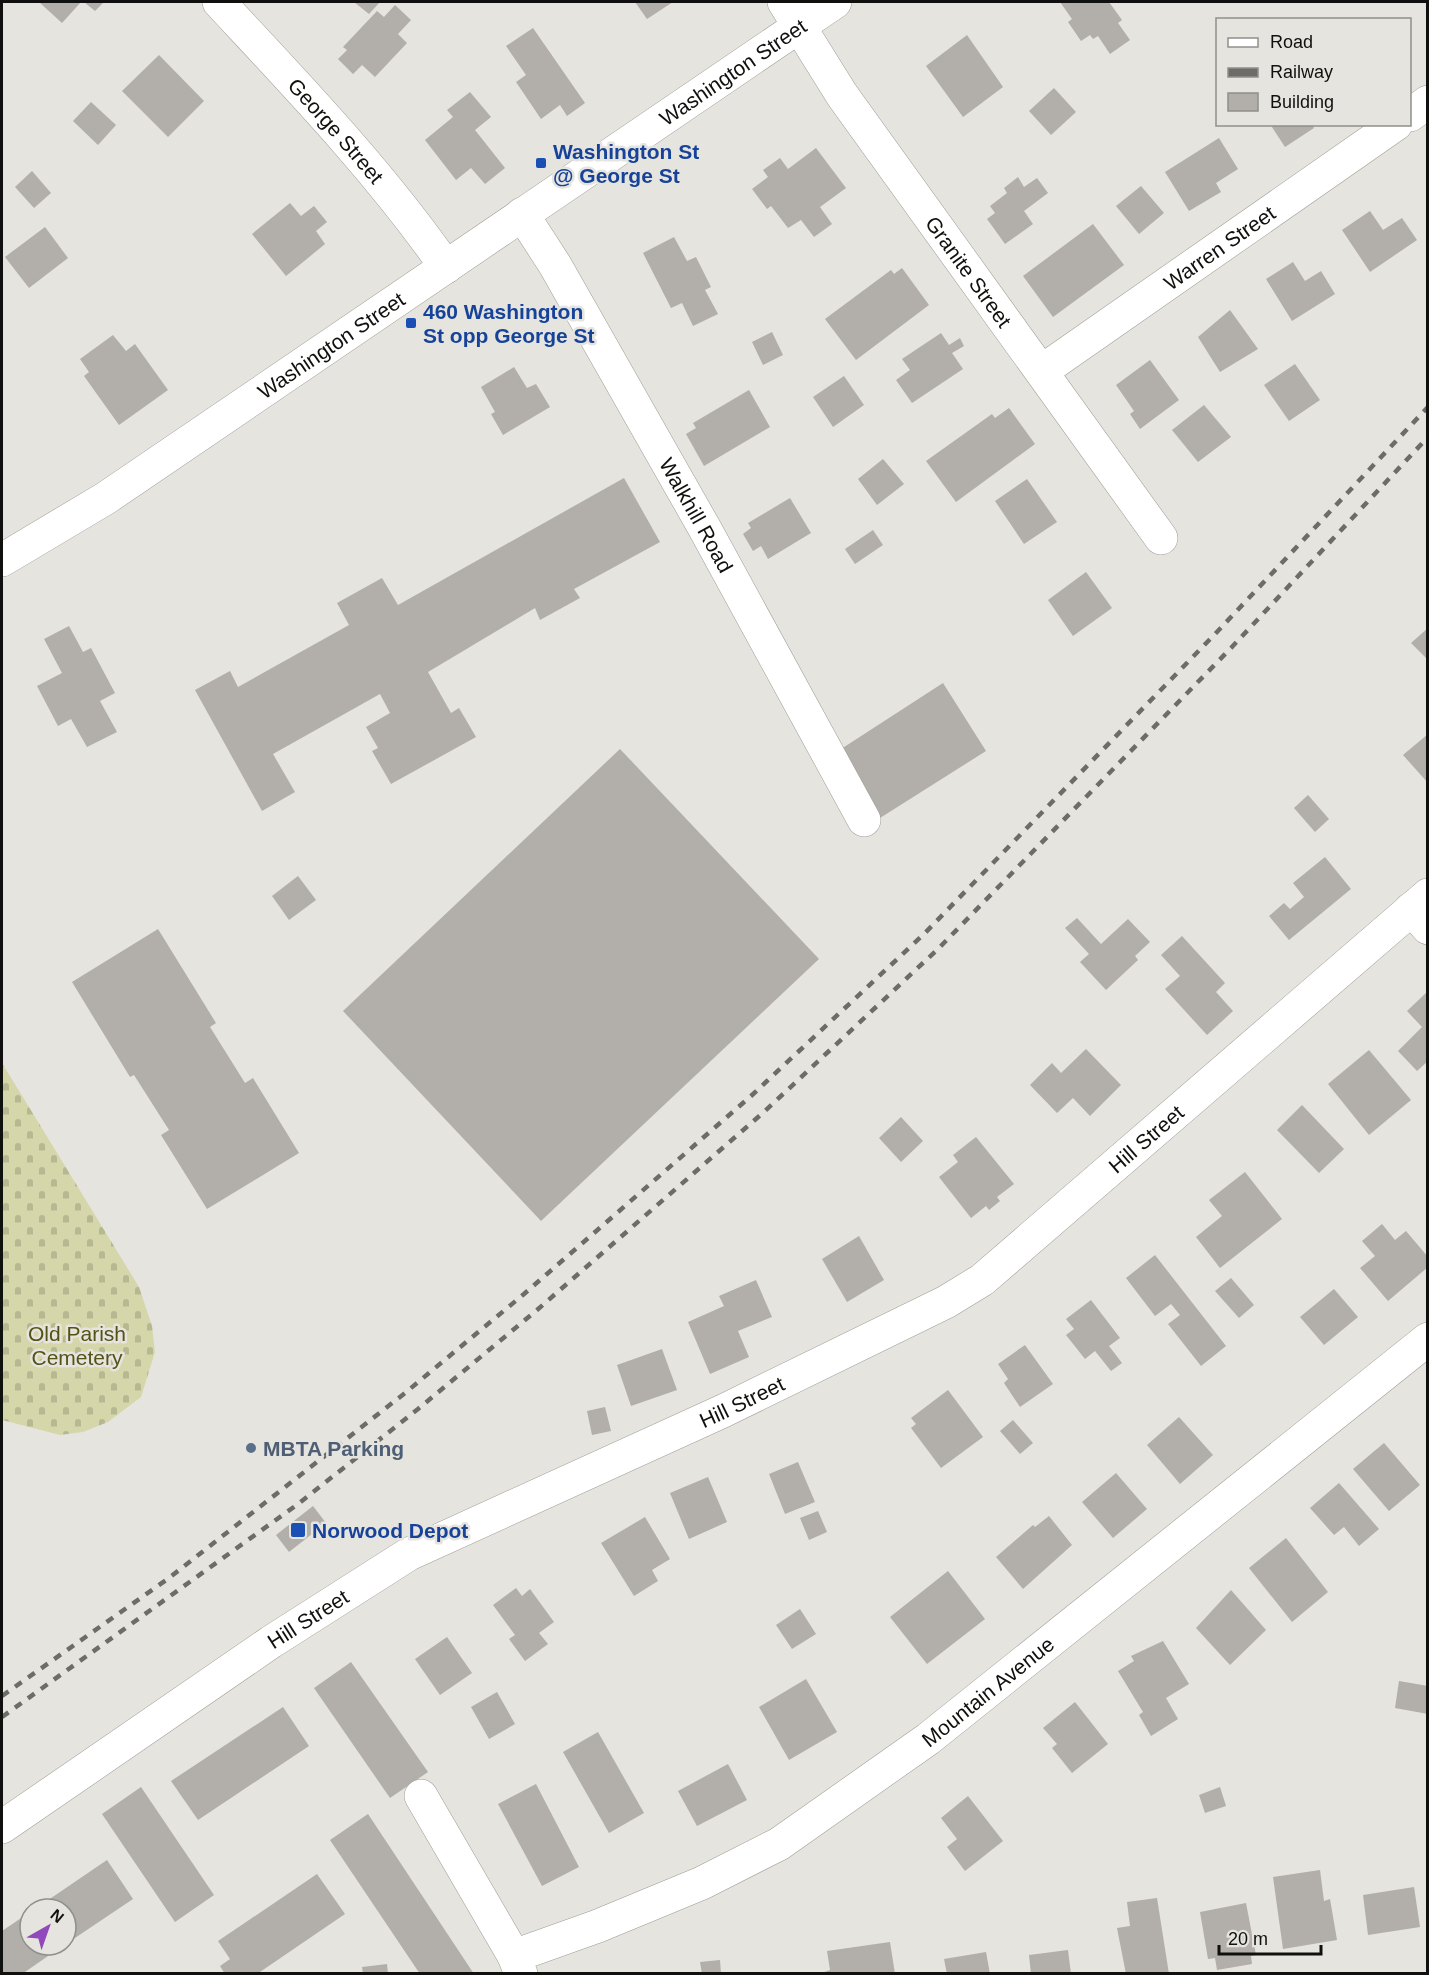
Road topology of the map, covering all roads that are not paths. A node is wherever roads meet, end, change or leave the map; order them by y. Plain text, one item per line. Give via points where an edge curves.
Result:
1 (219, 2) edge
2 (835, 2) edge
3 (792, 14) edge
4 (1428, 102) edge
5 (1411, 114) edge
6 (1393, 126) edge
7 (522, 214) junction
8 (446, 267) junction
9 (1042, 371) junction
10 (1161, 538) dead end
11 (2, 560) edge
12 (864, 820) dead end
13 (1422, 911) edge
14 (1428, 1339) edge
15 (422, 1797) dead end
16 (2, 1827) edge
17 (518, 1965) edge

1 - 8 street, George Street via 412,218
2 - 3 street, Washington Street
3 - 7 street, Washington Street
3 - 9 street, Granite Street via 842,95
4 - 5 street
6 - 9 street, Warren Street
7 - 8 street, Washington Street
7 - 12 street, Walkhill Road via 710,538
8 - 11 street, Washington Street via 106,498
9 - 10 street, Granite Street
13 - 16 street, Hill Street via 982,1280 946,1302 723,1411 409,1554 271,1642
14 - 17 street, Mountain Avenue via 928,1739 779,1844
15 - 17 street

